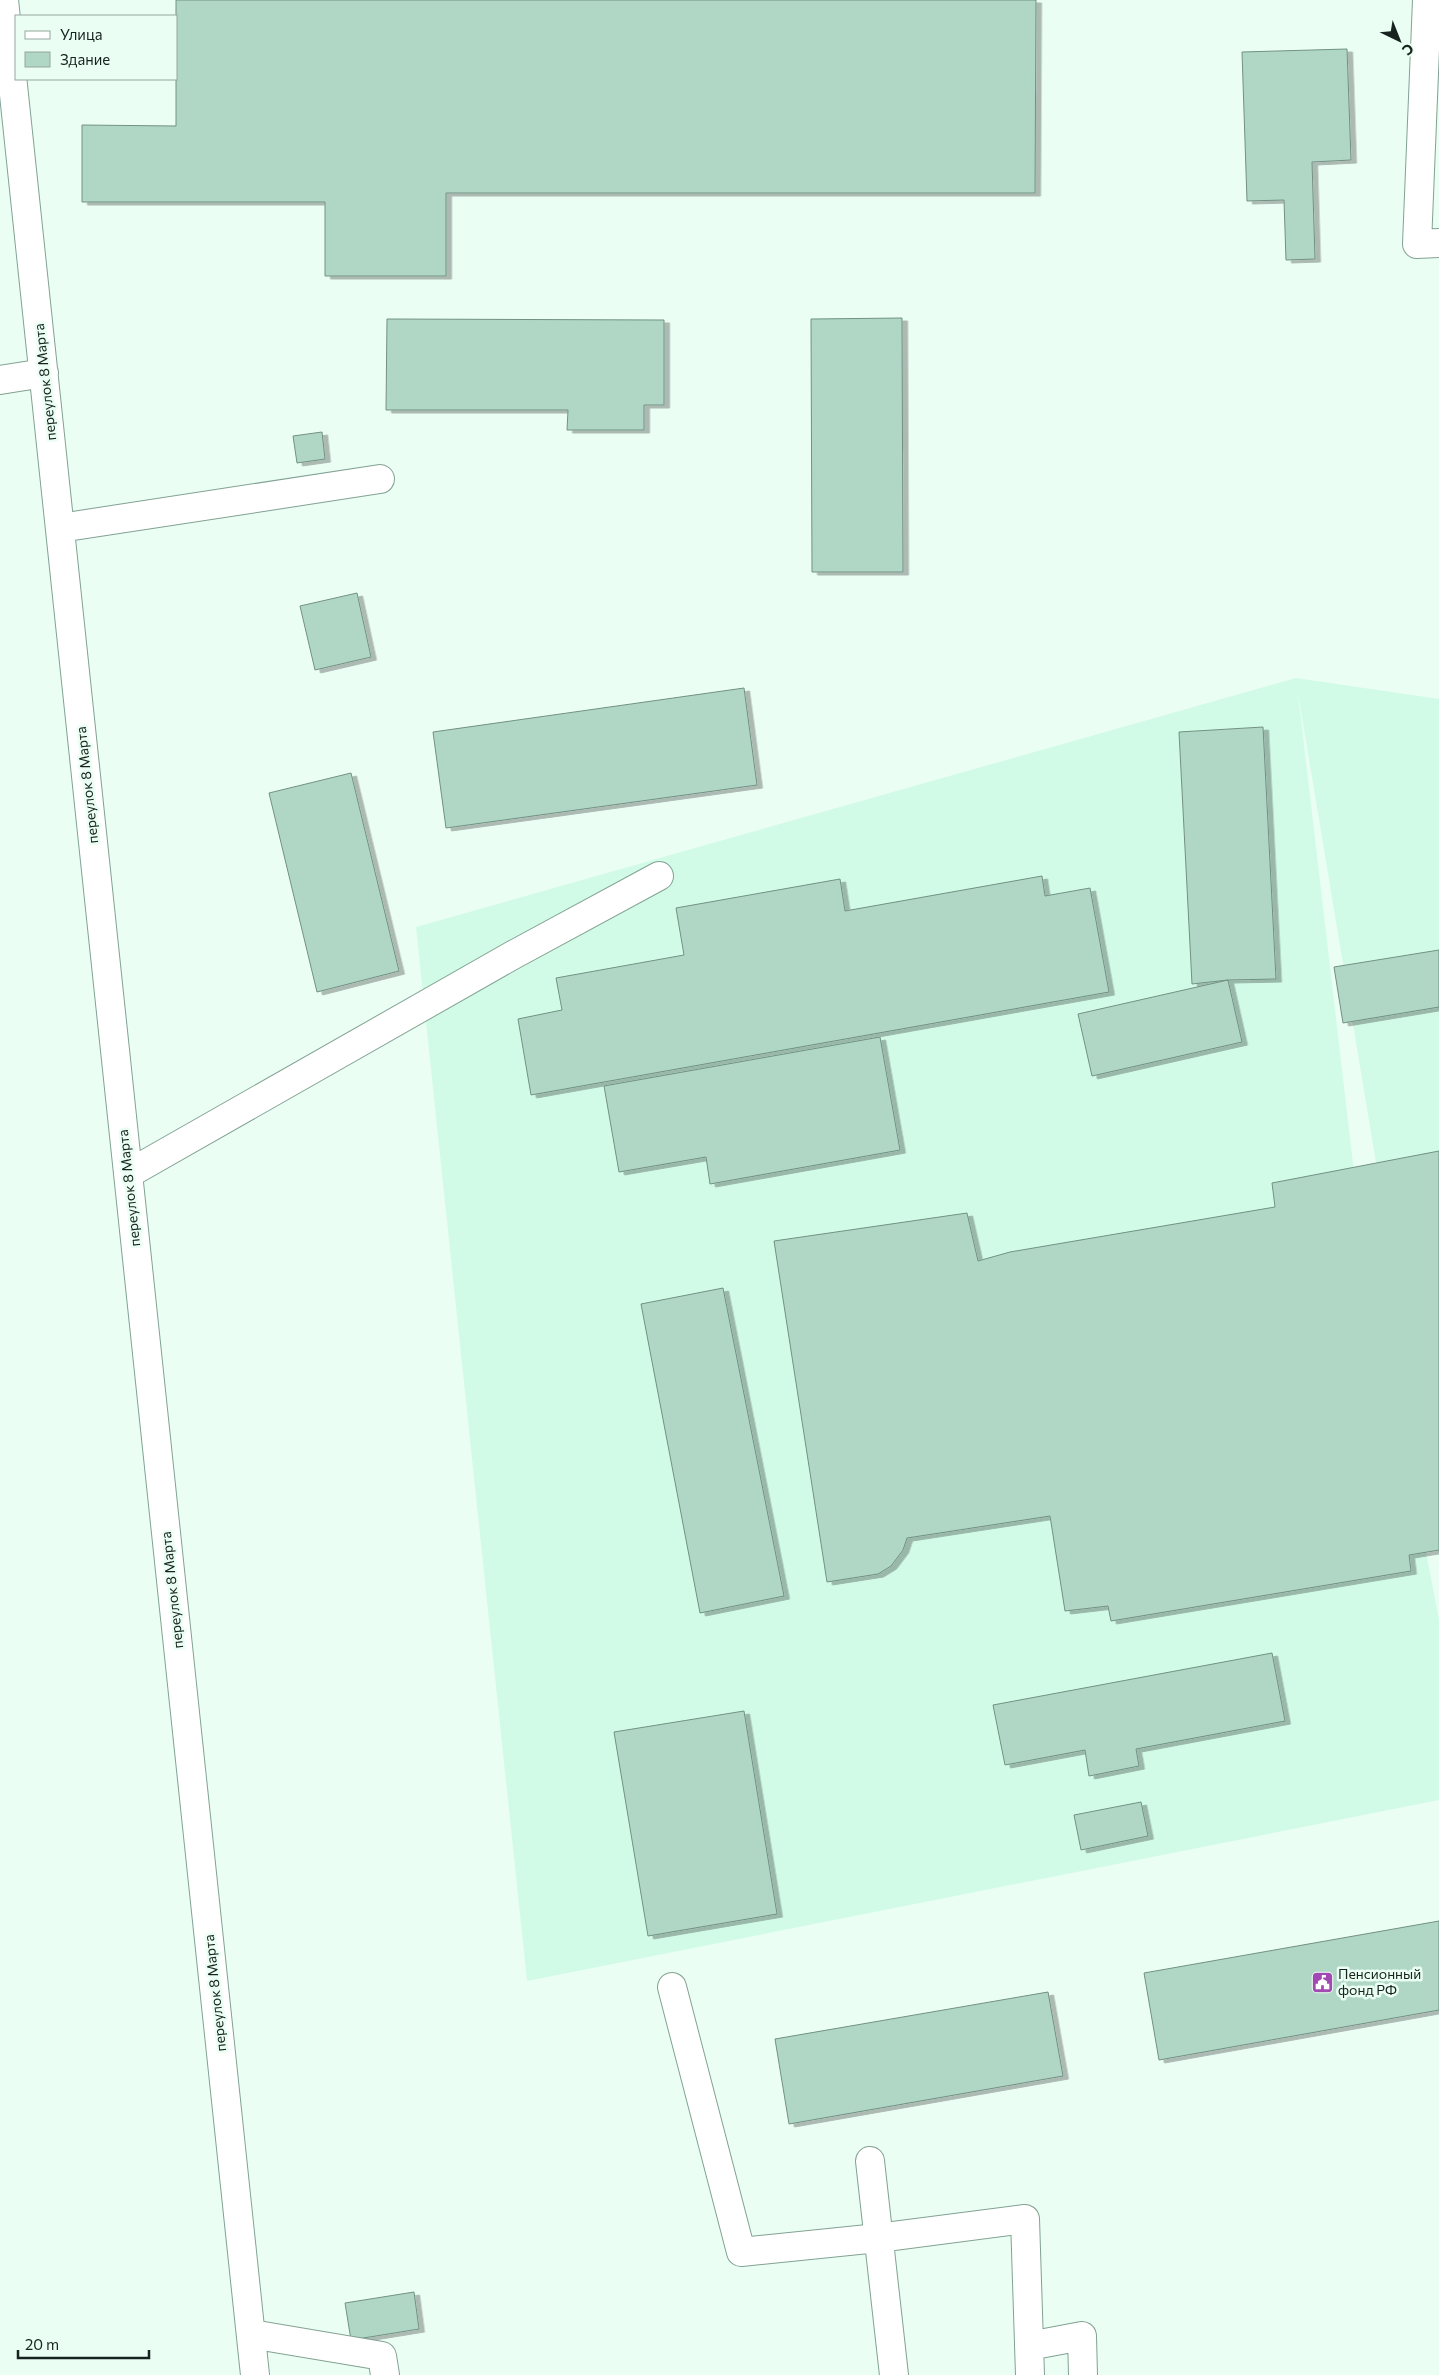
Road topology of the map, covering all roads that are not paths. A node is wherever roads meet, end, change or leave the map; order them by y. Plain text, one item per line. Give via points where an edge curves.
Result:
1 (4, 0) edge
2 (1427, 0) edge
3 (1439, 243) edge
4 (44, 373) junction
5 (0, 380) edge
6 (380, 479) dead end
7 (60, 528) junction
8 (659, 876) dead end
9 (128, 1174) junction
10 (672, 1987) dead end
11 (870, 2161) dead end
12 (878, 2238) junction
13 (251, 2334) junction
14 (1029, 2346) junction
15 (255, 2375) edge
16 (385, 2375) edge
17 (894, 2375) edge
18 (1030, 2375) edge
19 (1083, 2375) edge

1 - 4 street, переулок 8 Марта
2 - 3 street via 1417,244
4 - 5 street
4 - 7 street, переулок 8 Марта
6 - 7 street
7 - 9 street, переулок 8 Марта
8 - 9 street via 513,955
9 - 13 street, переулок 8 Марта
10 - 12 street via 741,2252
11 - 12 street
12 - 14 street via 1025,2219
12 - 17 street
13 - 15 street, переулок 8 Марта
13 - 16 street via 382,2356
14 - 18 street
14 - 19 street via 1082,2336

